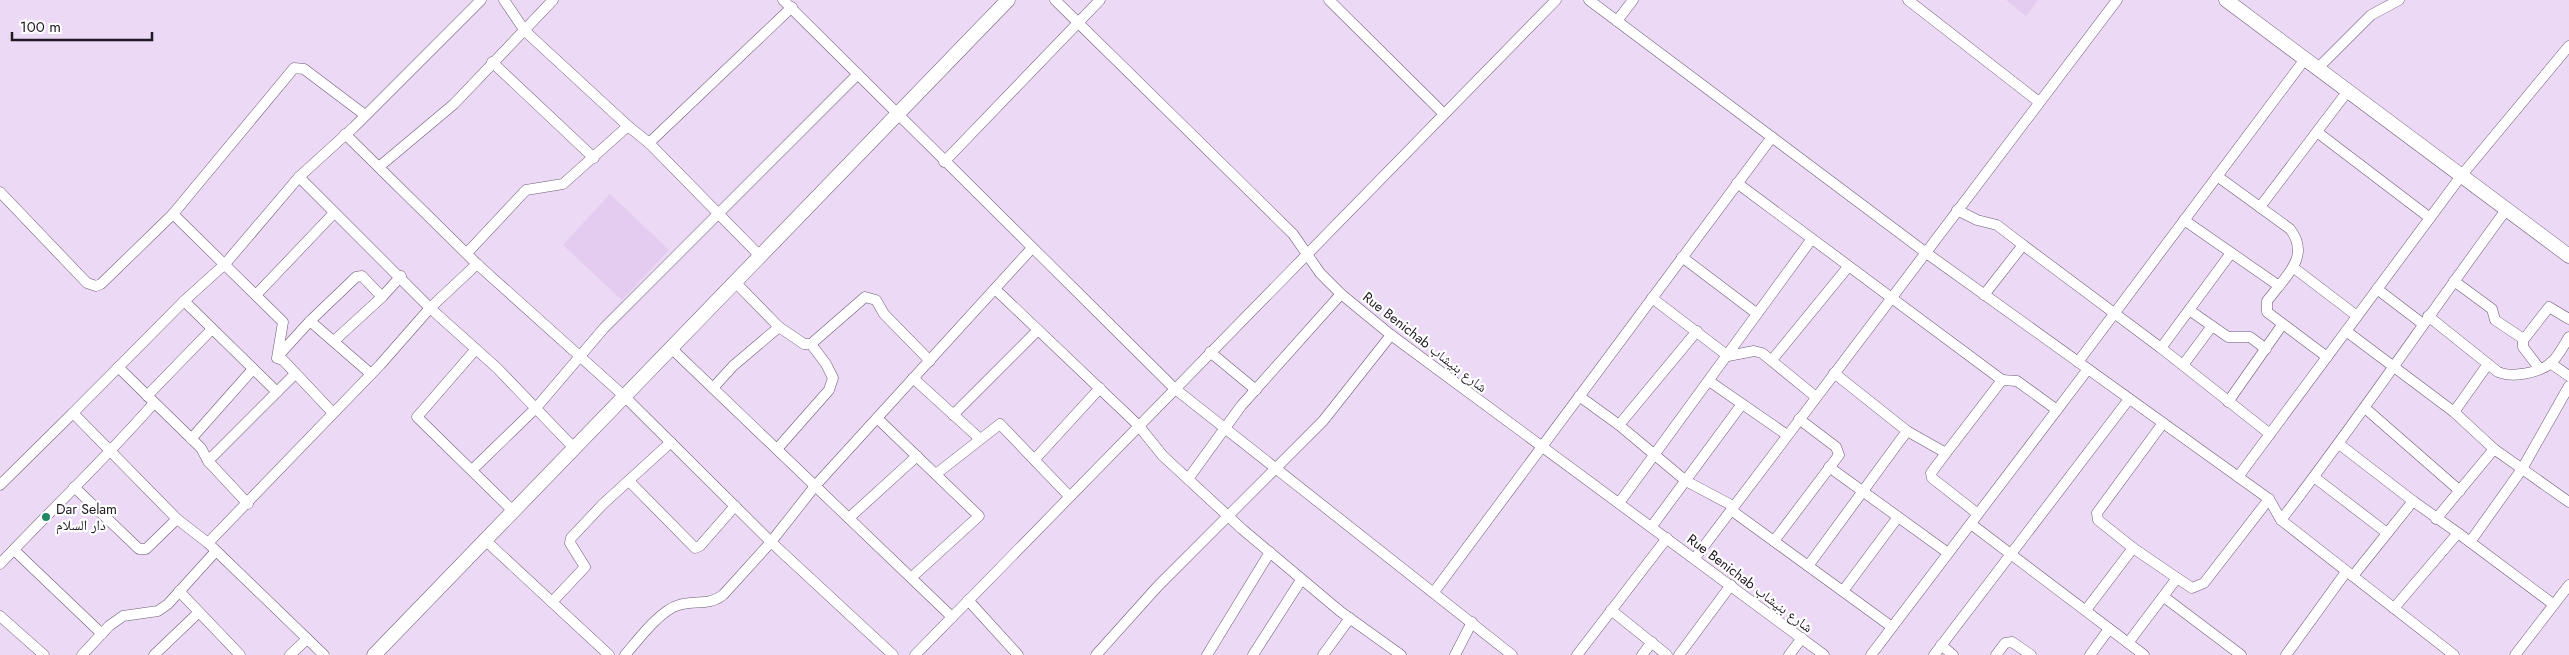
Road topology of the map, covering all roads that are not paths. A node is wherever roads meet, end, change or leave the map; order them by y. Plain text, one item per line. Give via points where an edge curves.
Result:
1 (481, 0) edge
2 (504, 0) edge
3 (553, 0) edge
4 (783, 0) edge
5 (1008, 0) edge
6 (1055, 0) edge
7 (1100, 0) edge
8 (1329, 0) edge
9 (1556, 0) edge
10 (1589, 0) edge
11 (1633, 0) edge
12 (1908, 0) edge
13 (2117, 0) edge
14 (2226, 0) edge
15 (2399, 0) edge
16 (792, 7) junction
17 (1617, 21) junction
18 (1078, 22) junction
19 (525, 31) junction
20 (2569, 46) edge
21 (2305, 60) junction
22 (492, 62) junction
23 (2317, 69) junction
24 (858, 74) junction
25 (2347, 92) junction
26 (2039, 102) junction
27 (1444, 114) junction
28 (364, 115) junction
29 (897, 115) junction
30 (628, 126) junction
31 (2317, 132) junction
32 (345, 134) junction
33 (1772, 137) junction
34 (650, 143) junction
35 (594, 158) junction
36 (944, 162) junction
37 (380, 166) junction
38 (2217, 176) junction
39 (2461, 176) junction
40 (299, 177) junction
41 (1737, 184) junction
42 (0, 192) edge
43 (2260, 207) junction
44 (1957, 210) junction
45 (2506, 210) junction
46 (718, 212) junction
47 (334, 213) junction
48 (173, 214) junction
49 (2430, 218) junction
50 (2184, 220) junction
51 (1812, 240) junction
52 (2024, 245) junction
53 (1032, 248) junction
54 (1925, 252) junction
55 (466, 253) junction
56 (2231, 253) junction
57 (1308, 255) junction
58 (760, 256) junction
59 (2569, 256) edge
60 (1682, 258) junction
61 (225, 264) junction
62 (477, 264) junction
63 (1848, 267) junction
64 (2294, 268) junction
65 (401, 276) junction
66 (2454, 281) junction
67 (735, 282) junction
68 (2279, 286) junction
69 (995, 289) junction
70 (2377, 289) junction
71 (1341, 294) junction
72 (256, 295) junction
73 (1984, 295) junction
74 (382, 297) junction
75 (1652, 298) junction
76 (1890, 298) junction
77 (184, 302) junction
78 (430, 308) junction
79 (2189, 310) junction
80 (1756, 313) junction
81 (2114, 313) junction
82 (2357, 316) junction
83 (2569, 319) edge
84 (2425, 320) junction
85 (310, 321) junction
86 (2282, 325) junction
87 (2212, 326) junction
88 (779, 327) junction
89 (212, 329) junction
90 (1038, 330) junction
91 (1697, 331) junction
92 (2346, 331) junction
93 (1391, 335) junction
94 (2569, 337) edge
95 (2523, 338) junction
96 (335, 340) junction
97 (811, 344) junction
98 (671, 348) junction
99 (2161, 348) junction
100 (476, 349) junction
101 (2266, 349) junction
102 (1210, 352) junction
103 (1728, 356) junction
104 (2327, 357) junction
105 (277, 358) junction
106 (579, 358) junction
107 (1772, 360) junction
108 (930, 361) junction
109 (2078, 362) junction
110 (2550, 363) junction
111 (2488, 364) junction
112 (2183, 366) junction
113 (118, 367) junction
114 (2395, 368) junction
115 (2539, 368) junction
116 (253, 369) junction
117 (2088, 369) junction
118 (1834, 373) junction
119 (295, 374) junction
120 (371, 374) junction
121 (2569, 376) edge
122 (913, 378) junction
123 (2002, 380) junction
124 (1709, 381) junction
125 (2569, 386) edge
126 (713, 388) junction
127 (1100, 388) junction
128 (1174, 388) junction
129 (1256, 390) junction
130 (277, 392) junction
131 (624, 396) junction
132 (1579, 396) junction
133 (1816, 397) junction
134 (150, 399) junction
135 (2129, 399) junction
136 (2228, 402) junction
137 (1742, 404) junction
138 (536, 408) junction
139 (2365, 408) junction
140 (2057, 410) junction
141 (2454, 412) junction
142 (73, 413) junction
143 (333, 413) junction
144 (953, 415) junction
145 (877, 418) junction
146 (1799, 419) junction
147 (2163, 423) junction
148 (1138, 425) junction
149 (1619, 425) junction
150 (1226, 427) junction
151 (1907, 431) junction
152 (2270, 434) junction
153 (1787, 435) junction
154 (979, 438) junction
155 (191, 439) junction
156 (671, 442) junction
157 (2339, 444) junction
158 (1541, 447) junction
159 (574, 448) junction
160 (777, 449) junction
161 (2494, 449) junction
162 (112, 451) junction
163 (1946, 453) junction
164 (1654, 454) junction
165 (917, 456) junction
166 (1035, 459) junction
167 (208, 461) junction
168 (1829, 467) junction
169 (1277, 468) junction
170 (472, 470) junction
171 (2522, 470) junction
172 (936, 474) junction
173 (2238, 477) junction
174 (2314, 477) junction
175 (1188, 479) junction
176 (629, 481) junction
177 (1686, 481) junction
178 (0, 485) edge
179 (814, 486) junction
180 (74, 487) junction
181 (2460, 491) junction
182 (1863, 492) junction
183 (1070, 496) junction
184 (2268, 499) junction
185 (2412, 501) junction
186 (2569, 502) edge
187 (1619, 503) junction
188 (248, 504) junction
189 (735, 506) junction
190 (1732, 508) junction
191 (513, 511) junction
192 (1978, 514) junction
193 (1228, 516) junction
194 (1898, 517) junction
195 (849, 518) junction
196 (177, 519) junction
197 (2436, 519) junction
198 (2281, 520) junction
199 (1971, 524) junction
200 (1652, 526) junction
201 (2387, 533) junction
202 (2458, 533) junction
203 (1668, 538) junction
204 (485, 540) junction
205 (1774, 541) junction
206 (771, 542) junction
207 (2470, 542) junction
208 (212, 547) junction
209 (2133, 548) junction
210 (14, 550) junction
211 (1270, 552) junction
212 (1948, 553) junction
213 (2011, 554) junction
214 (1695, 558) junction
215 (0, 564) edge
216 (1808, 566) junction
217 (2350, 574) junction
218 (912, 577) junction
219 (2177, 578) junction
220 (1301, 580) junction
221 (1731, 585) junction
222 (2569, 585) edge
223 (179, 591) junction
224 (1434, 592) junction
225 (1843, 592) junction
226 (2164, 596) junction
227 (968, 600) junction
228 (552, 602) junction
229 (2554, 604) junction
230 (2394, 608) junction
231 (1611, 610) junction
232 (2086, 610) junction
233 (198, 613) junction
234 (0, 616) edge
235 (952, 617) junction
236 (1350, 618) junction
237 (1472, 622) junction
238 (1892, 627) junction
239 (2109, 629) junction
240 (102, 634) junction
241 (1802, 638) junction
242 (307, 639) junction
243 (1652, 642) junction
244 (2128, 643) junction
245 (1941, 645) junction
246 (156, 654) edge
247 (44, 655) edge
248 (82, 655) edge
249 (240, 655) edge
250 (290, 655) edge
251 (324, 655) edge
252 (374, 655) edge
253 (609, 655) edge
254 (624, 655) edge
255 (893, 655) edge
256 (915, 655) edge
257 (1018, 655) edge
258 (1096, 655) edge
259 (1207, 655) edge
260 (1254, 655) edge
261 (1323, 655) edge
262 (1401, 655) edge
263 (1455, 655) edge
264 (1512, 655) edge
265 (1577, 655) edge
266 (1642, 655) edge
267 (1667, 655) edge
268 (1679, 655) edge
269 (1789, 655) edge
270 (1824, 655) edge
271 (1871, 655) edge
272 (1934, 655) edge
273 (1953, 655) edge
274 (1996, 655) edge
275 (2030, 655) edge
276 (2090, 655) edge
277 (2144, 655) edge
278 (2241, 655) edge
279 (2286, 655) edge
280 (2454, 655) edge
281 (2515, 655) edge

1 - 28 street
2 - 19 street
3 - 19 street
4 - 16 street
5 - 29 street
6 - 18 street, Rue Benichab شارع بنيشاب
7 - 18 street
8 - 27 street
9 - 27 street
10 - 17 street
11 - 17 street
12 - 26 street
13 - 26 street
14 - 21 street
15 - 23 street via 2371,15
16 - 24 street
16 - 34 street
17 - 33 street
18 - 36 street
18 - 57 street, Rue Benichab شارع بنيشاب via 1293,234
19 - 22 street
19 - 30 street
20 - 39 street
21 - 23 street
21 - 38 street
22 - 35 street
22 - 37 street via 454,104
23 - 25 street
24 - 29 street
24 - 46 street
25 - 31 street
25 - 39 street
26 - 44 street
27 - 57 street
28 - 32 street
28 - 48 street via 304,69 294,68
29 - 36 street
29 - 58 street
30 - 34 street
30 - 35 street
31 - 43 street
31 - 49 street
32 - 37 street
32 - 40 street
33 - 41 street
33 - 54 street
34 - 46 street
35 - 55 street via 563,184 526,190
36 - 53 street
37 - 55 street
38 - 43 street
38 - 50 street
39 - 45 street
39 - 49 street
40 - 47 street
40 - 61 street
41 - 51 street
41 - 60 street
42 - 48 street via 92,285 101,284
43 - 64 street via 2296,237 2298,256
44 - 52 street via 1997,225
44 - 54 street
45 - 59 street
45 - 66 street
46 - 58 street
46 - 106 street via 604,328
47 - 65 street
47 - 72 street
48 - 61 street
49 - 70 street
50 - 56 street
50 - 81 street
51 - 63 street
51 - 80 street
52 - 73 street
52 - 81 street
53 - 69 street
53 - 128 street
54 - 73 street
54 - 76 street
55 - 62 street
56 - 68 street
56 - 79 street
57 - 71 street, Rue Benichab شارع بنيشاب
57 - 102 street
58 - 67 street
60 - 75 street
60 - 80 street
61 - 72 street
61 - 77 street
62 - 78 street
62 - 106 street
63 - 76 street
63 - 107 street
64 - 68 street
64 - 82 street
65 - 74 street
65 - 78 street
66 - 84 street
66 - 95 street via 2492,309 2495,320
67 - 88 street
67 - 98 street
68 - 86 street via 2266,307 2267,312
69 - 90 street
69 - 108 street
70 - 82 street
70 - 84 street
71 - 93 street, Rue Benichab شارع بنيشاب
71 - 129 street
72 - 105 street via 283,322
73 - 109 street
74 - 85 street via 359,276
74 - 96 street
75 - 91 street
75 - 132 street
76 - 118 street
76 - 123 street
77 - 89 street
77 - 113 street
78 - 100 street
78 - 120 street
79 - 87 street
79 - 99 street
80 - 103 street
81 - 99 street
81 - 109 street
82 - 92 street
83 - 95 street via 2549,307
84 - 111 street
84 - 114 street
85 - 96 street
85 - 105 street
86 - 101 street
86 - 104 street
87 - 101 street via 2228,337 2250,337
87 - 112 street
88 - 97 street via 800,343
88 - 126 street via 733,366
89 - 116 street
89 - 134 street
90 - 127 street
90 - 144 street
91 - 103 street
91 - 149 street
92 - 104 street
92 - 114 street
93 - 158 street, Rue Benichab شارع بنيشاب
93 - 169 street via 1323,421
94 - 110 street
95 - 115 street via 2523,347
96 - 120 street
97 - 108 street via 865,297 870,297
97 - 160 street via 833,378 829,390
98 - 126 street
98 - 131 street
99 - 112 street
100 - 138 street
100 - 170 street via 417,417
101 - 136 street
102 - 128 street
102 - 129 street
103 - 107 street via 1757,351
103 - 124 street
104 - 152 street
105 - 119 street
106 - 131 street
106 - 138 street
107 - 133 street
108 - 122 street
109 - 117 street
110 - 115 street
110 - 121 street
111 - 115 street via 2510,376
111 - 141 street
112 - 136 street
113 - 134 street
113 - 142 street
114 - 139 street
114 - 141 street
116 - 130 street
116 - 155 street
117 - 135 street
117 - 140 street
118 - 133 street
118 - 151 street
119 - 130 street
119 - 143 street
120 - 143 street
122 - 144 street
122 - 145 street
123 - 140 street via 2017,381
123 - 163 street
124 - 137 street
124 - 164 street
125 - 171 street
126 - 160 street
127 - 148 street
127 - 166 street
128 - 148 street
128 - 150 street
129 - 150 street
130 - 167 street
131 - 156 street
131 - 159 street
132 - 149 street
132 - 158 street
133 - 146 street
134 - 155 street
134 - 162 street
135 - 147 street
135 - 213 street
136 - 152 street
137 - 153 street
137 - 177 street
138 - 159 street
138 - 170 street
139 - 157 street
139 - 181 street
140 - 192 street
141 - 161 street
142 - 162 street
142 - 178 street
143 - 188 street
144 - 154 street
145 - 165 street
145 - 179 street
146 - 153 street
146 - 168 street via 1838,449 1839,454
147 - 173 street
147 - 209 street via 2097,513 2098,520
148 - 175 street via 1163,456
148 - 183 street
149 - 164 street
150 - 169 street
150 - 175 street
151 - 163 street
151 - 182 street
152 - 173 street
153 - 190 street
154 - 166 street via 1000,424
154 - 172 street
155 - 167 street
156 - 176 street
156 - 189 street
157 - 174 street
157 - 185 street
158 - 187 street, Rue Benichab شارع بنيشاب
158 - 224 street
159 - 191 street
160 - 179 street
161 - 171 street
161 - 181 street
162 - 180 street
162 - 196 street
163 - 192 street via 1931,473 1932,478
164 - 177 street
164 - 187 street
165 - 172 street
165 - 195 street
166 - 183 street
167 - 188 street
168 - 182 street
168 - 205 street
169 - 193 street
169 - 224 street
170 - 191 street
171 - 186 street
171 - 207 street
172 - 218 street via 979,516
173 - 184 street
174 - 198 street
174 - 201 street
175 - 193 street
176 - 189 street via 695,548
176 - 228 street via 571,538 570,544 585,567
177 - 190 street
177 - 200 street
179 - 195 street
179 - 206 street
180 - 196 street via 139,549 146,549
180 - 210 street
181 - 197 street
182 - 194 street
182 - 216 street
183 - 227 street
184 - 198 street
184 - 219 street via 2200,586 2192,588
185 - 197 street
185 - 201 street
187 - 200 street, Rue Benichab شارع بنيشاب
188 - 208 street
189 - 206 street
190 - 205 street
190 - 214 street
191 - 204 street
192 - 199 street
193 - 211 street
193 - 258 street via 1158,586
194 - 212 street
194 - 225 street
195 - 218 street
196 - 208 street
197 - 202 street
198 - 217 street
199 - 212 street
199 - 213 street
200 - 203 street, Rue Benichab شارع بنيشاب
201 - 217 street
202 - 207 street
202 - 230 street
203 - 214 street, Rue Benichab شارع بنيشاب
203 - 231 street
204 - 228 street
204 - 252 street
205 - 216 street
206 - 254 street via 724,595 707,602 674,606
206 - 255 street
207 - 229 street
208 - 223 street
208 - 242 street
209 - 219 street
209 - 232 street
210 - 215 street
210 - 240 street
211 - 220 street
211 - 259 street
212 - 238 street
213 - 232 street
213 - 245 street
214 - 221 street, Rue Benichab شارع بنيشاب
216 - 225 street
217 - 230 street
217 - 279 street
218 - 235 street
219 - 226 street
220 - 236 street
220 - 260 street
221 - 241 street, Rue Benichab شارع بنيشاب
221 - 268 street
222 - 229 street
223 - 233 street
223 - 240 street via 158,611 123,616
224 - 237 street
225 - 238 street
226 - 244 street
226 - 278 street
227 - 235 street
227 - 257 street
228 - 253 street
229 - 281 street
230 - 280 street
231 - 243 street
231 - 265 street
232 - 239 street
233 - 246 street
233 - 249 street
234 - 247 street
235 - 256 street
236 - 261 street
236 - 262 street
237 - 263 street
237 - 264 street
238 - 271 street
239 - 244 street
239 - 276 street
240 - 248 street
241 - 269 street
241 - 270 street, Rue Benichab شارع بنيشاب
242 - 250 street
242 - 251 street
243 - 266 street
243 - 267 street
244 - 277 street
245 - 272 street
245 - 273 street
274 - 275 street via 2005,643 2012,642

